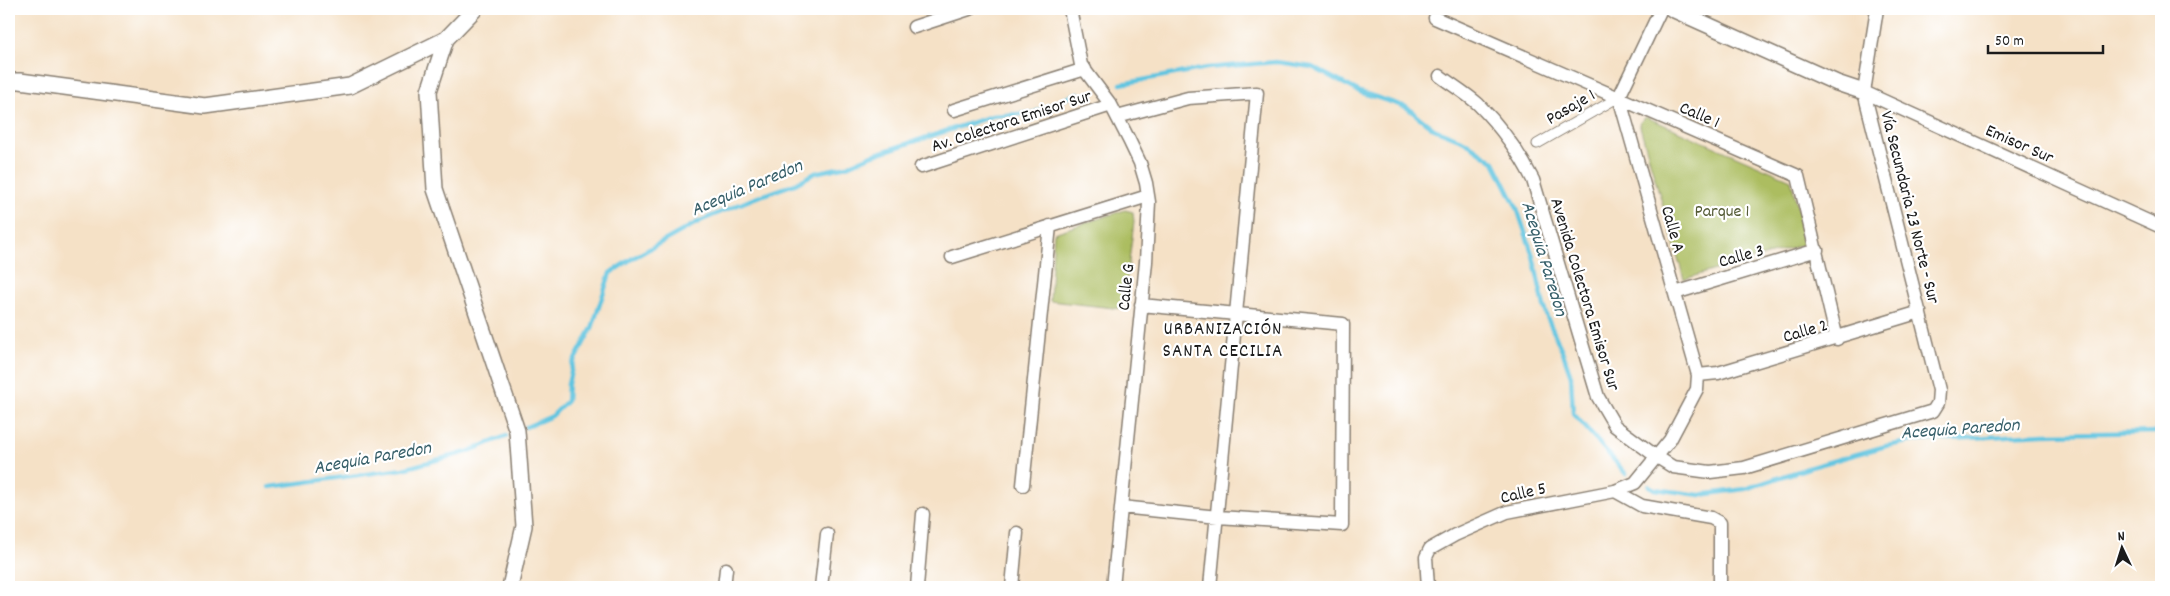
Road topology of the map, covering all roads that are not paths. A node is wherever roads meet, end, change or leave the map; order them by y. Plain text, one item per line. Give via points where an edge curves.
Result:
1 (476, 9) edge
2 (1070, 9) edge
3 (1661, 9) edge
4 (1672, 9) edge
5 (1877, 9) edge
6 (961, 10) edge
7 (1435, 18) dead end
8 (914, 27) dead end
9 (446, 39) junction
10 (1085, 69) junction
11 (1440, 76) dead end
12 (9, 81) edge
13 (1864, 92) junction
14 (1619, 97) junction
15 (954, 110) dead end
16 (1114, 111) junction
17 (1537, 144) dead end
18 (921, 167) dead end
19 (1148, 196) junction
20 (1050, 226) junction
21 (2161, 227) edge
22 (1817, 250) junction
23 (952, 257) dead end
24 (1675, 293) junction
25 (1141, 304) junction
26 (1920, 312) junction
27 (1235, 314) junction
28 (1838, 339) junction
29 (1698, 375) junction
30 (1933, 411) joint
31 (1657, 457) junction
32 (1023, 485) dead end
33 (1615, 491) junction
34 (1121, 507) junction
35 (923, 514) dead end
36 (1218, 517) junction
37 (1017, 533) dead end
38 (827, 534) dead end
39 (726, 569) dead end
40 (510, 587) edge
41 (724, 587) edge
42 (821, 587) edge
43 (917, 587) edge
44 (1012, 587) edge
45 (1113, 587) edge
46 (1210, 587) edge
47 (1428, 587) edge
48 (1720, 587) edge

1 - 9 street
2 - 10 street, Calle G via 1081,65
3 - 14 street
4 - 13 street
5 - 13 street, Vía Secundaria 23 Norte - Sur
6 - 8 street
7 - 14 street, Calle 1
9 - 12 street via 350,86 205,106
9 - 40 street via 429,91 435,189 517,431 524,526
10 - 15 street, Av. Colectora Emisor Sur
10 - 16 street, Calle G
11 - 31 street, Avenida Colectora Emisor Sur via 1477,103 1520,155 1533,180 1598,397 1615,426
13 - 21 street, Emisor Sur
13 - 26 street, Vía Secundaria 23 Norte - Sur
14 - 17 street, Pasaje 1
14 - 22 street, Calle 1 via 1798,176
14 - 24 street, Calle A
16 - 18 street, Av. Colectora Emisor Sur
16 - 19 street, Calle G via 1140,163
16 - 27 street, Av. Colectora Emisor Sur via 1188,98 1257,93
19 - 20 street
19 - 25 street, Calle G
20 - 23 street
20 - 32 street
22 - 24 street, Calle 3
22 - 28 street, Calle 1
24 - 29 street, Calle A
25 - 27 street
25 - 34 street, Calle G
26 - 28 street, Calle 2
26 - 30 street, Vía Secundaria 23 Norte - Sur via 1939,390
27 - 36 street
27 - 36 street via 1342,324 1342,525
28 - 29 street, Calle 2 via 1718,373
29 - 31 street, Calle A via 1698,389
30 - 31 street, Avenida Colectora Emisor Sur via 1744,468 1710,472 1673,468
31 - 33 street, Calle 5 via 1635,482
33 - 47 street, Calle 5 via 1507,512 1481,521 1430,549 1426,557
33 - 48 street via 1642,506 1711,518 1720,523
34 - 36 street
34 - 45 street, Calle G
35 - 43 street
36 - 46 street
37 - 44 street
38 - 42 street
39 - 41 street

